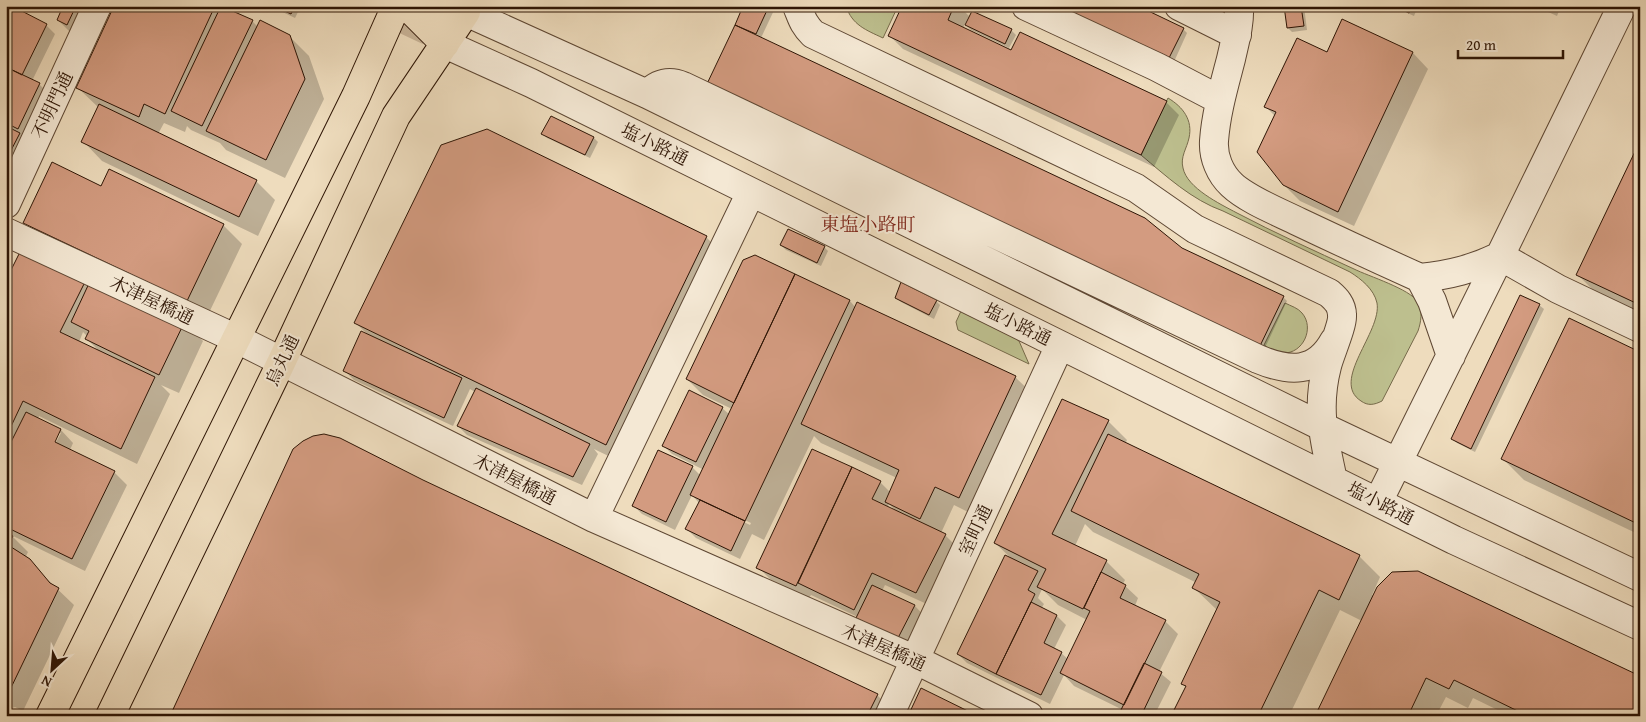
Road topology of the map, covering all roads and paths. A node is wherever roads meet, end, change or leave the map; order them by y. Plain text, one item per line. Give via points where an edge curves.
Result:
1 (97, 6) edge
2 (396, 6) edge
3 (407, 6) edge
4 (435, 6) edge
5 (797, 6) edge
6 (1026, 6) edge
7 (1179, 6) edge
8 (1239, 6) edge
9 (1622, 6) edge
10 (468, 9) edge
11 (1237, 35) junction
12 (445, 44) junction
13 (647, 94) junction
14 (1220, 100) junction
15 (751, 192) junction
16 (6, 204) edge
17 (6, 232) edge
18 (1500, 256) junction
19 (1420, 278) junction
20 (1170, 317) junction
21 (1640, 328) edge
22 (237, 339) junction
23 (1335, 340) junction
24 (1060, 344) junction
25 (1451, 356) junction
26 (281, 363) junction
27 (1214, 373) junction
28 (1321, 426) junction
29 (1397, 462) junction
30 (1333, 480) junction
31 (1378, 502) junction
32 (594, 518) junction
33 (1640, 577) edge
34 (1640, 626) edge
35 (916, 660) junction
36 (50, 716) edge
37 (110, 716) edge
38 (889, 716) edge
39 (1029, 716) edge

1 - 16 street, 不明門通
2 - 22 main road via 356,96
3 - 12 main road, 塩小路通
4 - 10 main road
5 - 23 street via 800,18 813,34 1136,188 1196,229 1329,293 1336,299 1343,317
6 - 14 street
7 - 11 street
8 - 11 street
9 - 18 street
10 - 12 main road, 烏丸通
10 - 13 street
11 - 14 street
12 - 15 street, 塩小路通
12 - 26 main road, 烏丸通 via 396,116
13 - 20 street via 668,82 683,86
13 - 27 street
14 - 19 street via 1215,154 1223,175 1231,184 1273,209
15 - 24 street, 塩小路通
15 - 32 street
17 - 22 street, 木津屋橋通
18 - 19 street via 1469,270
18 - 21 street via 1558,289
18 - 25 street
19 - 25 street via 1432,301
20 - 23 street via 1258,359 1290,369 1312,364 1326,354
20 - 27 street
22 - 26 street, 木津屋橋通
22 - 36 main road
23 - 28 street via 1326,368
24 - 30 street, 塩小路通
24 - 35 street, 室町通
25 - 29 street
26 - 32 street, 木津屋橋通
26 - 37 main road, 烏丸通
27 - 28 street
28 - 29 street
28 - 30 street
29 - 31 street
29 - 33 street
30 - 31 street, 塩小路通
31 - 34 street, 塩小路通
32 - 35 street, 木津屋橋通
35 - 38 street, 室町通
35 - 39 street, 木津屋橋通

